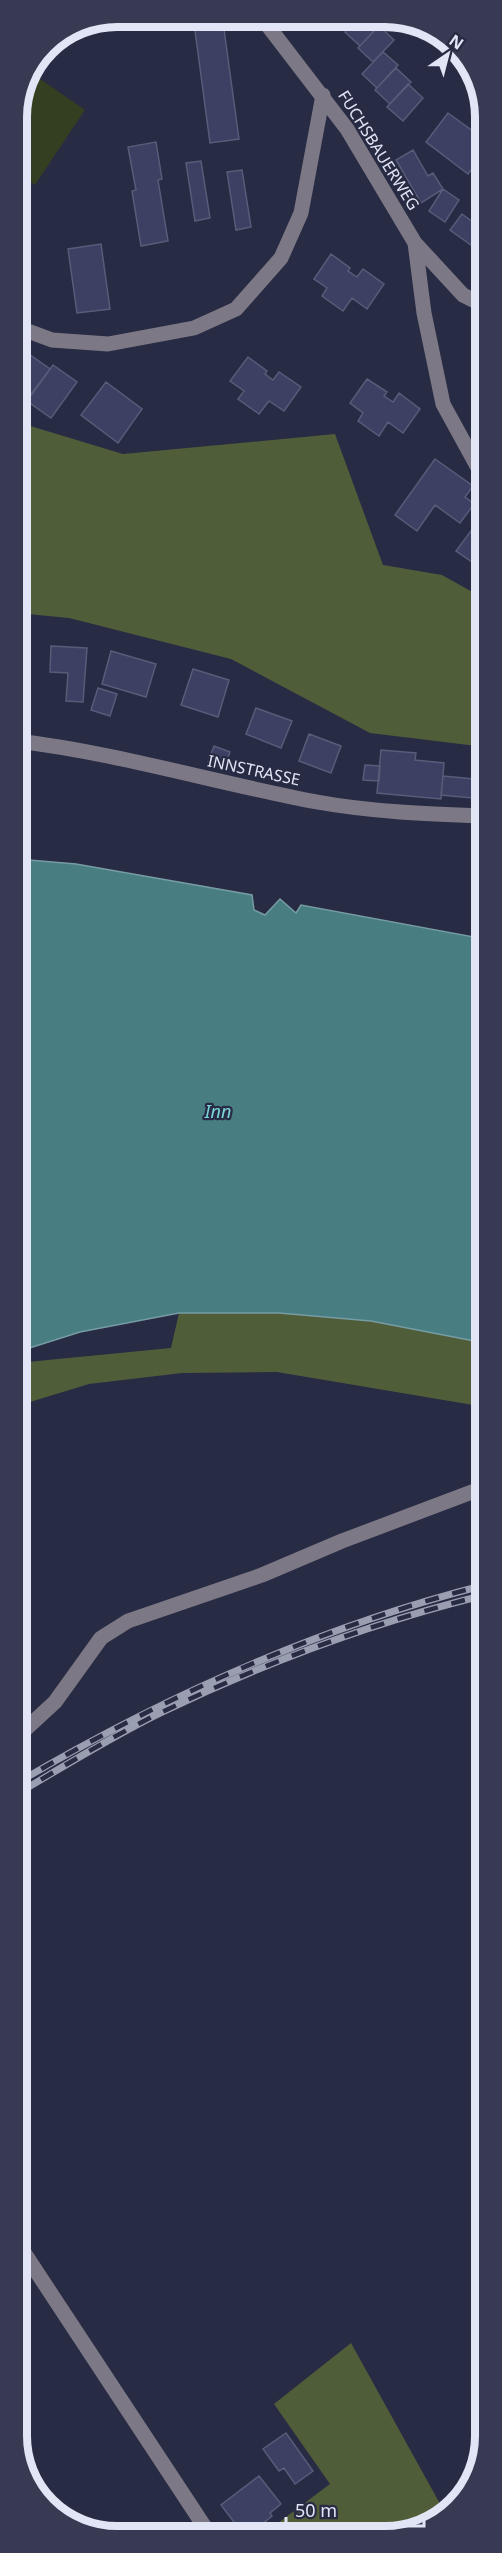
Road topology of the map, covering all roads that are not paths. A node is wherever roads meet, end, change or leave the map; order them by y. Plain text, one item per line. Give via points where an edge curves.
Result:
1 (269, 27) edge
2 (323, 95) junction
3 (415, 243) junction
4 (475, 301) edge
5 (27, 331) edge
6 (475, 462) edge
7 (27, 742) edge
8 (475, 815) edge
9 (475, 1491) edge
10 (27, 1728) edge
11 (27, 2257) edge
12 (204, 2526) edge

1 - 2 street, FUCHSBAUERWEG
2 - 3 street, FUCHSBAUERWEG
2 - 5 street via 302,213 281,258 236,309 194,328 108,344 52,340
3 - 4 street, FUCHSBAUERWEG via 463,295
3 - 6 street, FUCHSBAUERWEG via 424,313 443,404
7 - 8 street, INNSTRASSE via 66,747 319,802
9 - 10 street via 262,1575 128,1621 101,1638 55,1702
11 - 12 street

